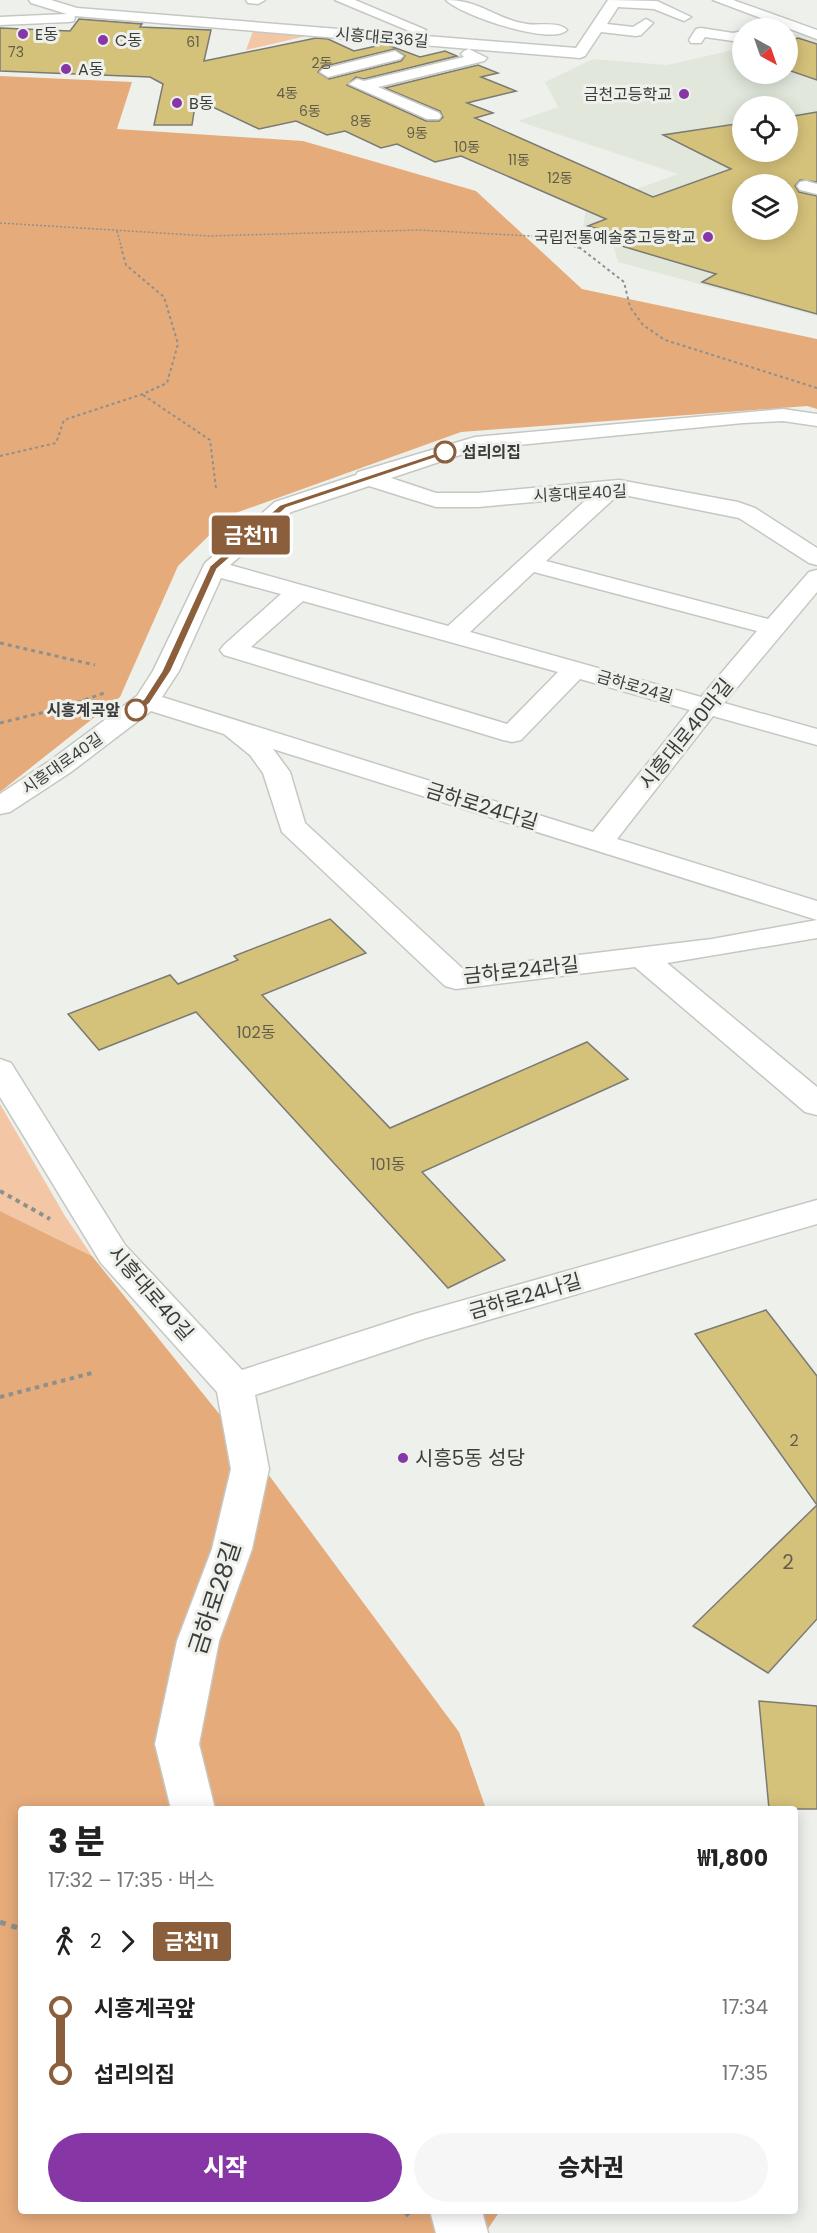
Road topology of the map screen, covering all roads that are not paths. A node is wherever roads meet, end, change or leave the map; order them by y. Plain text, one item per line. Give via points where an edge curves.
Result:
1 (36, 0) edge
2 (256, 0) edge
3 (342, 0) edge
4 (453, 0) edge
5 (720, 0) edge
6 (613, 1) edge
7 (504, 2) dead end
8 (141, 3) dead end
9 (474, 8) junction
10 (796, 10) dead end
11 (240, 15) dead end
12 (120, 16) junction
13 (684, 17) dead end
14 (71, 18) dead end
15 (770, 18) edge
16 (0, 21) edge
17 (583, 21) dead end
18 (400, 23) junction
19 (646, 23) dead end
20 (598, 27) junction
21 (812, 33) edge
22 (732, 37) edge
23 (696, 40) dead end
24 (457, 43) junction
25 (363, 86) junction
26 (433, 116) dead end
27 (817, 420) edge
28 (366, 477) junction
29 (611, 488) junction
30 (817, 558) edge
31 (530, 564) junction
32 (213, 568) junction
33 (817, 577) edge
34 (298, 592) junction
35 (774, 628) junction
36 (453, 635) junction
37 (575, 669) junction
38 (147, 701) junction
39 (707, 706) junction
40 (232, 728) junction
41 (817, 737) edge
42 (0, 806) edge
43 (599, 843) junction
44 (817, 911) edge
45 (817, 929) edge
46 (642, 957) junction
47 (0, 1070) edge
48 (817, 1104) edge
49 (817, 1212) edge
50 (235, 1387) junction
51 (192, 1806) edge
52 (457, 2214) edge
53 (462, 2233) edge

1 - 12 street, 시흥대로36길 via 68,11
2 - 11 street
3 - 18 street
4 - 9 street
5 - 15 street
6 - 13 street via 657,5
6 - 20 street, 시흥대로36길
7 - 9 street, 시흥대로36길
8 - 12 street via 129,6
9 - 18 street, 시흥대로36길
9 - 20 street via 522,27
10 - 21 street
12 - 24 street, 시흥대로36길
14 - 16 street
17 - 20 street
18 - 24 street
19 - 20 street via 636,32
20 - 24 street, 시흥대로36길 via 580,53
22 - 23 street via 701,32
24 - 25 street via 456,49 479,58
24 - 25 street via 328,72
25 - 26 street
27 - 28 street, 시흥대로40길 via 783,415 743,417 475,443
28 - 29 street, 시흥대로40길 via 436,500
28 - 32 street, 시흥대로40길 via 283,507
29 - 30 street, 시흥대로40길 via 730,507 747,513
29 - 31 street
31 - 35 street
31 - 36 street
32 - 34 street, 금하로24길
32 - 38 street, 시흥대로40길 via 166,671
33 - 35 street, 시흥대로40마길
34 - 36 street, 금하로24길
34 - 37 street via 233,650 512,734
35 - 39 street, 시흥대로40마길
36 - 37 street, 금하로24길
37 - 39 street, 금하로24길
38 - 40 street, 금하로24다길
38 - 42 street, 시흥대로40길
39 - 41 street, 금하로24길
39 - 43 street, 시흥대로40마길
40 - 43 street, 금하로24다길
40 - 46 street, 금하로24라길 via 259,749 276,772 292,826 456,979
43 - 44 street, 금하로24다길
45 - 46 street, 금하로24라길
46 - 48 street
47 - 50 street, 시흥대로40길 via 113,1254
49 - 50 street, 금하로24나길 via 415,1328
50 - 51 street, 금하로28길 via 250,1468 232,1549 198,1641 177,1744
52 - 53 street

